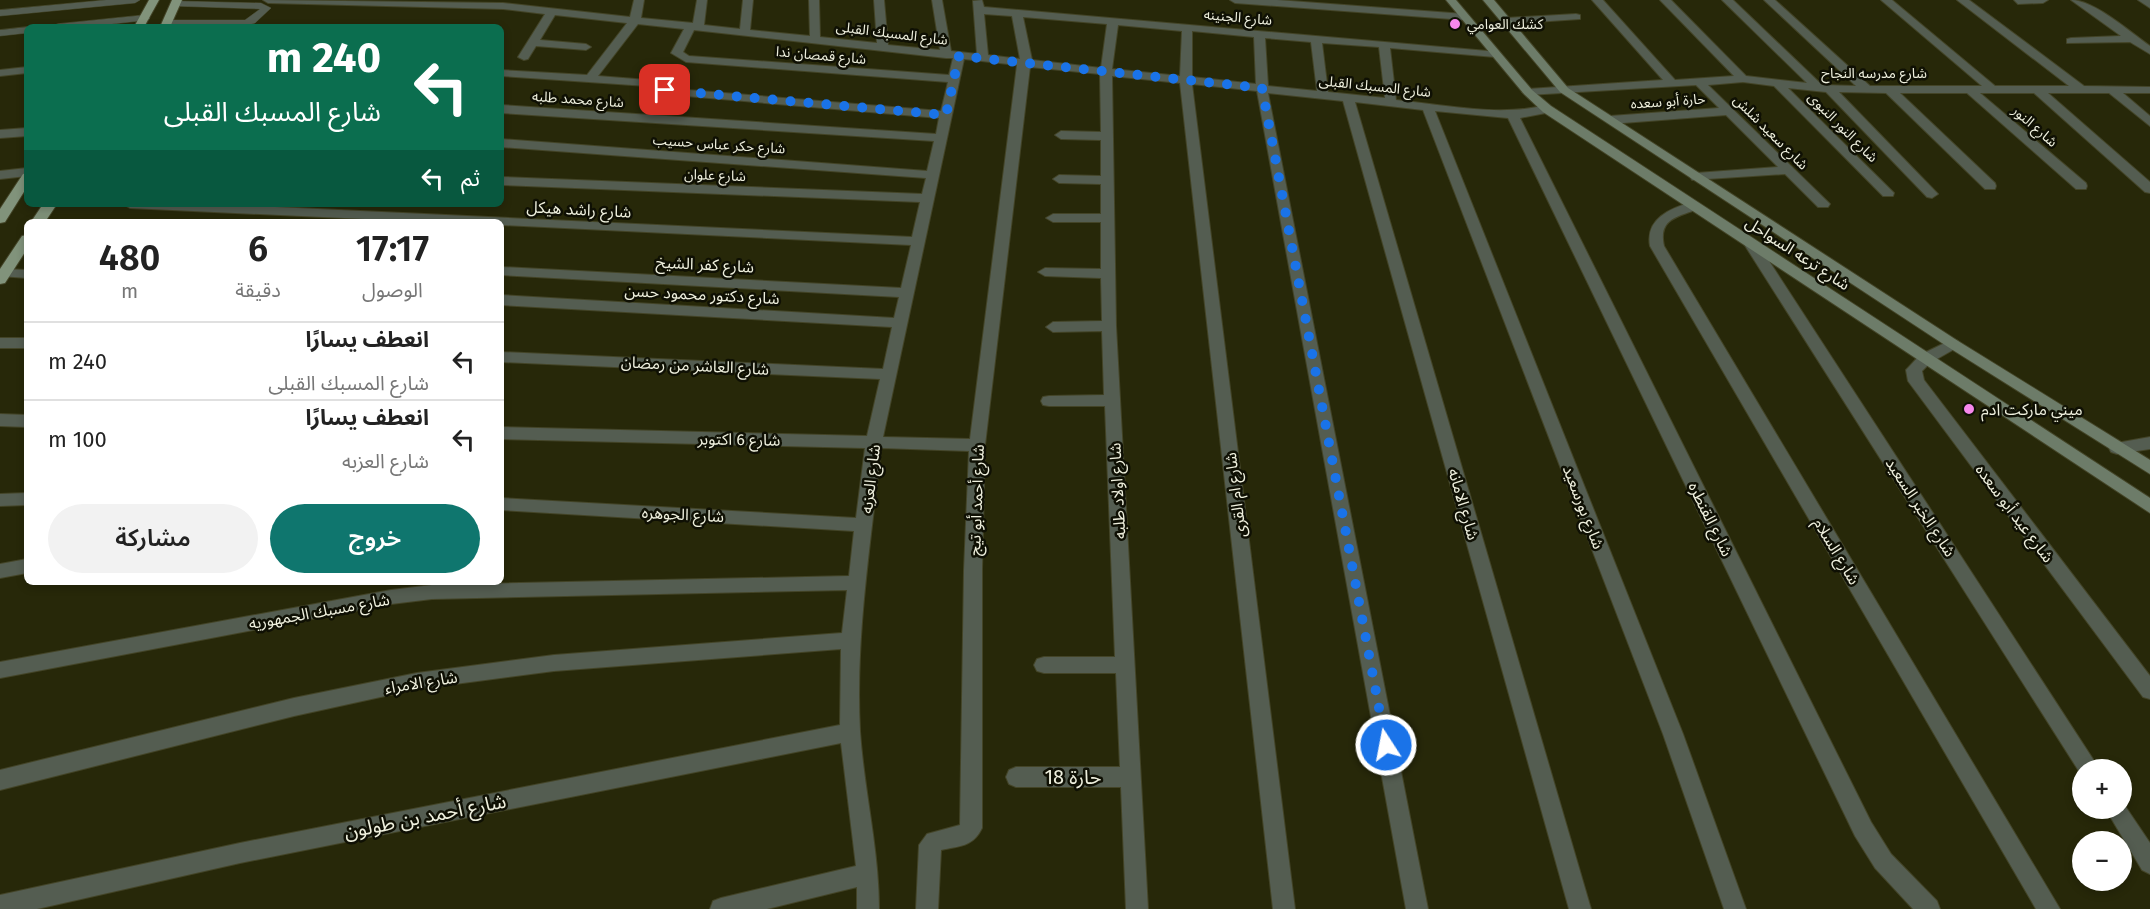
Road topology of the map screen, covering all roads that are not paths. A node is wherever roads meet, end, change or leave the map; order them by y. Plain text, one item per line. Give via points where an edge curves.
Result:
1 (135, 0) edge
2 (154, 0) edge
3 (268, 0) edge
4 (561, 0) edge
5 (639, 0) edge
6 (702, 0) edge
7 (748, 0) edge
8 (814, 0) edge
9 (879, 0) edge
10 (937, 0) edge
11 (1235, 0) edge
12 (1451, 0) edge
13 (1488, 0) edge
14 (1597, 0) edge
15 (1665, 0) edge
16 (1727, 0) edge
17 (1769, 0) edge
18 (1886, 0) edge
19 (1962, 0) edge
20 (2043, 0) edge
21 (2076, 0) edge
22 (2143, 0) edge
23 (329, 1) edge
24 (2018, 1) edge
25 (177, 2) edge
26 (407, 2) edge
27 (503, 3) edge
28 (978, 5) edge
29 (2150, 5) edge
30 (555, 11) junction
31 (0, 13) edge
32 (1017, 14) junction
33 (1465, 17) junction
34 (1576, 17) dead end
35 (635, 20) junction
36 (1506, 21) junction
37 (1113, 22) junction
38 (142, 23) edge
39 (121, 24) edge
40 (166, 24) edge
41 (245, 24) edge
42 (695, 26) junction
43 (1187, 28) junction
44 (24, 30) edge
45 (745, 31) junction
46 (0, 33) edge
47 (1259, 34) junction
48 (815, 39) junction
49 (1316, 39) junction
50 (2133, 39) junction
51 (532, 42) junction
52 (2071, 42) dead end
53 (1384, 45) junction
54 (586, 47) dead end
55 (883, 47) junction
56 (2150, 51) edge
57 (1495, 54) junction
58 (953, 55) junction
59 (524, 57) dead end
60 (983, 59) junction
61 (1025, 64) junction
62 (24, 70) edge
63 (0, 73) edge
64 (504, 73) edge
65 (1106, 73) junction
66 (590, 79) junction
67 (954, 79) junction
68 (1743, 79) junction
69 (1698, 81) junction
70 (1186, 82) junction
71 (1776, 82) junction
72 (1672, 83) junction
73 (1262, 88) junction
74 (1969, 88) junction
75 (1991, 88) junction
76 (1825, 89) junction
77 (1888, 89) junction
78 (2036, 89) junction
79 (2080, 89) junction
80 (1564, 90) junction
81 (1868, 90) junction
82 (2111, 90) junction
83 (2150, 90) edge
84 (1528, 92) junction
85 (1323, 95) junction
86 (1348, 98) junction
87 (1391, 103) junction
88 (1428, 107) junction
89 (504, 109) edge
90 (1547, 109) junction
91 (1728, 111) junction
92 (946, 115) junction
93 (1513, 115) junction
94 (1610, 120) junction
95 (2150, 122) edge
96 (24, 132) edge
97 (0, 134) edge
98 (1061, 135) dead end
99 (1107, 136) junction
100 (941, 138) junction
101 (504, 142) edge
102 (1788, 170) junction
103 (24, 172) edge
104 (0, 174) edge
105 (934, 175) junction
106 (1696, 177) junction
107 (1059, 179) dead end
108 (1107, 180) junction
109 (504, 181) edge
110 (24, 182) edge
111 (1990, 186) dead end
112 (2081, 186) dead end
113 (2150, 189) edge
114 (1888, 193) dead end
115 (1932, 194) dead end
116 (928, 198) junction
117 (1823, 204) dead end
118 (1693, 206) junction
119 (192, 207) edge
120 (1053, 218) dead end
121 (1108, 218) junction
122 (0, 219) edge
123 (441, 219) edge
124 (504, 222) edge
125 (918, 242) junction
126 (24, 244) edge
127 (1751, 244) junction
128 (504, 271) edge
129 (1045, 272) dead end
130 (24, 274) edge
131 (1108, 274) junction
132 (2, 277) edge
133 (907, 293) junction
134 (504, 300) edge
135 (900, 323) junction
136 (1109, 326) junction
137 (1053, 327) dead end
138 (0, 343) edge
139 (24, 343) edge
140 (1953, 344) junction
141 (504, 357) edge
142 (1925, 359) junction
143 (889, 374) junction
144 (1112, 400) junction
145 (1049, 401) dead end
146 (0, 420) edge
147 (24, 421) edge
148 (504, 433) edge
149 (874, 442) junction
150 (2150, 443) edge
151 (977, 445) junction
152 (2117, 448) junction
153 (2150, 468) edge
154 (24, 499) edge
155 (0, 500) edge
156 (504, 504) edge
157 (2150, 507) edge
158 (864, 525) junction
159 (24, 567) edge
160 (0, 571) edge
161 (858, 583) junction
162 (851, 640) junction
163 (1125, 665) junction
164 (1044, 666) dead end
165 (0, 670) edge
166 (2150, 691) edge
167 (850, 732) junction
168 (2083, 759) edge
169 (1016, 777) dead end
170 (1130, 777) junction
171 (0, 780) edge
172 (2122, 819) edge
173 (2150, 863) edge
174 (868, 874) junction
175 (0, 906) edge
176 (721, 909) edge
177 (868, 909) edge
178 (927, 909) edge
179 (1137, 909) edge
180 (1284, 909) edge
181 (1418, 909) edge
182 (1580, 909) edge
183 (1735, 909) edge
184 (1929, 909) edge
185 (2049, 909) edge

1 - 31 lane
2 - 38 main road
3 - 23 street, شارع المسبك القبلى
4 - 30 street
5 - 35 street
6 - 42 street
7 - 45 street
8 - 48 street
9 - 55 street
10 - 58 street
11 - 33 street
12 - 33 main road, شارع ترعه السواحل
13 - 36 main road, شارع ترعه السواحل
14 - 72 street
15 - 68 street
16 - 76 street
17 - 81 street
18 - 75 street
19 - 79 street
20 - 24 street
21 - 50 street
22 - 29 street
23 - 26 street, شارع المسبك القبلى
25 - 40 main road
25 - 41 lane via 266,8
26 - 27 street, شارع المسبك القبلى
27 - 30 street, شارع المسبك القبلى
28 - 32 street, شارع الجنينه
28 - 60 street
30 - 35 street, شارع المسبك القبلى via 608,13
30 - 51 street
32 - 37 street, شارع الجنينه
32 - 61 street, شارع أحمد أبو تيج
33 - 57 main road, شارع ترعه السواحل
34 - 36 street
35 - 42 street, شارع المسبك القبلى
35 - 66 street
36 - 80 main road, شارع ترعه السواحل
37 - 43 street, شارع الجنينه
37 - 65 street, شارع اولاد طلبه
38 - 39 lane
42 - 45 street, شارع المسبك القبلى
42 - 67 street, شارع قمصان ندا via 677,53 686,59
43 - 47 street, شارع الجنينه
43 - 70 street, شارع ام القرى
44 - 46 lane
45 - 48 street, شارع المسبك القبلى
47 - 49 street, شارع الجنينه
47 - 73 street
48 - 55 street, شارع المسبك القبلى
49 - 53 street, شارع الجنينه
49 - 85 street
50 - 52 street
50 - 56 street
51 - 54 street
51 - 59 street
53 - 57 street, شارع الجنينه
53 - 87 street
55 - 58 street, شارع المسبك القبلى
57 - 84 main road, شارع ترعه السواحل
58 - 60 street, شارع المسبك القبلى
58 - 67 street, شارع العزبه
60 - 61 street, شارع المسبك القبلى
61 - 65 street, شارع المسبك القبلى
61 - 151 street, شارع أحمد أبو تيج
62 - 63 street
64 - 66 street
65 - 70 street, شارع المسبك القبلى
65 - 99 street, شارع اولاد طلبه
66 - 92 street via 648,83 674,92
67 - 92 street, شارع العزبه
68 - 69 street, شارع مدرسه النجاح
68 - 71 street, شارع مدرسه النجاح
69 - 72 street, شارع مدرسه النجاح
69 - 91 street, شارع سعيد شلش
70 - 73 street, شارع المسبك القبلى
70 - 180 street, شارع ام القرى
71 - 76 street, شارع مدرسه النجاح
71 - 114 street, شارع النور النبوى
72 - 80 street, شارع مدرسه النجاح
73 - 85 street, شارع المسبك القبلى
73 - 181 street
74 - 75 street, شارع مدرسه النجاح
74 - 77 street, شارع مدرسه النجاح
74 - 112 street, شارع النور
75 - 78 street, شارع مدرسه النجاح
76 - 81 street, شارع مدرسه النجاح
76 - 115 street
77 - 81 street, شارع مدرسه النجاح
77 - 111 street
78 - 79 street, شارع مدرسه النجاح
78 - 113 street
79 - 82 street, شارع مدرسه النجاح
80 - 84 street, شارع مدرسه النجاح
80 - 94 main road, شارع ترعه السواحل
82 - 83 street, شارع مدرسه النجاح
82 - 95 street
84 - 90 main road, شارع ترعه السواحل
85 - 86 street, شارع المسبك القبلى
86 - 87 street, شارع المسبك القبلى
86 - 182 street, شارع الامانه
87 - 88 street, شارع المسبك القبلى
88 - 93 street, شارع المسبك القبلى
88 - 183 street, شارع بورسعيد via 1673,734
89 - 100 street, شارع محمد طلبه
90 - 93 street, شارع المسبك القبلى
90 - 118 main road, شارع ترعه السواحل
91 - 94 street, حارة أبو سعده
91 - 102 street, شارع سعيد شلش
92 - 100 street, شارع العزبه
93 - 184 street, شارع القنطره via 1863,829 1883,861
94 - 106 main road, شارع ترعه السواحل
96 - 97 street
98 - 99 street
99 - 108 street, شارع اولاد طلبه
100 - 105 street, شارع العزبه
101 - 105 street, شارع حكر عباس حسيب
102 - 106 street
102 - 117 street, شارع سعيد شلش
103 - 104 street
105 - 116 street, شارع العزبه
106 - 140 main road, شارع ترعه السواحل
107 - 108 street
108 - 121 street, شارع اولاد طلبه
109 - 116 street, شارع علوان
110 - 122 main road
116 - 125 street, شارع العزبه
118 - 127 main road, شارع ترعه السواحل
118 - 185 street, شارع السلام via 1656,226 1657,246
119 - 123 street, شارع راشد هيكل
120 - 121 street
121 - 131 street, شارع اولاد طلبه
124 - 125 street, شارع راشد هيكل
125 - 133 street, شارع العزبه
126 - 132 main road
127 - 142 main road, شارع ترعه السواحل
127 - 168 street, شارع الخبر السعيد
128 - 133 street, شارع كفر الشيخ
129 - 131 street
130 - 132 street
131 - 136 street, شارع اولاد طلبه
133 - 135 street, شارع العزبه
134 - 135 street, شارع دكتور محمود حسن
135 - 143 street, شارع العزبه
136 - 137 street
136 - 144 street, شارع اولاد طلبه
138 - 139 street
140 - 142 street
140 - 152 main road, شارع ترعه السواحل
141 - 143 street, شارع العاشر من رمضان
142 - 157 main road, شارع ترعه السواحل
142 - 166 street, شارع عيد أبو سعده via 1914,370 1922,392
143 - 149 street, شارع العزبه
144 - 145 street
144 - 163 street, شارع اولاد طلبه
146 - 147 street
148 - 149 street, شارع 6 اكتوبر
149 - 151 street, شارع 6 اكتوبر
149 - 158 street, شارع العزبه
150 - 152 street
151 - 178 street, شارع أحمد أبو تيج via 971,828 963,836 930,845
152 - 153 main road, شارع ترعه السواحل
154 - 155 street
156 - 158 street, شارع الجوهره
158 - 161 street, شارع العزبه
159 - 160 street
161 - 162 street, شارع العزبه
161 - 165 street, شارع مسبك الجمهوريه via 432,592
162 - 167 street, شارع العزبه
162 - 171 street, شارع الامراء via 554,663 417,681 294,707
163 - 164 street
163 - 170 street, شارع اولاد طلبه
167 - 174 street, شارع العزبه
167 - 175 street, شارع أحمد بن طولون via 252,850
169 - 170 street, حارة 18
170 - 179 street, شارع اولاد طلبه
172 - 173 street
174 - 176 street
174 - 177 street, شارع العزبه

